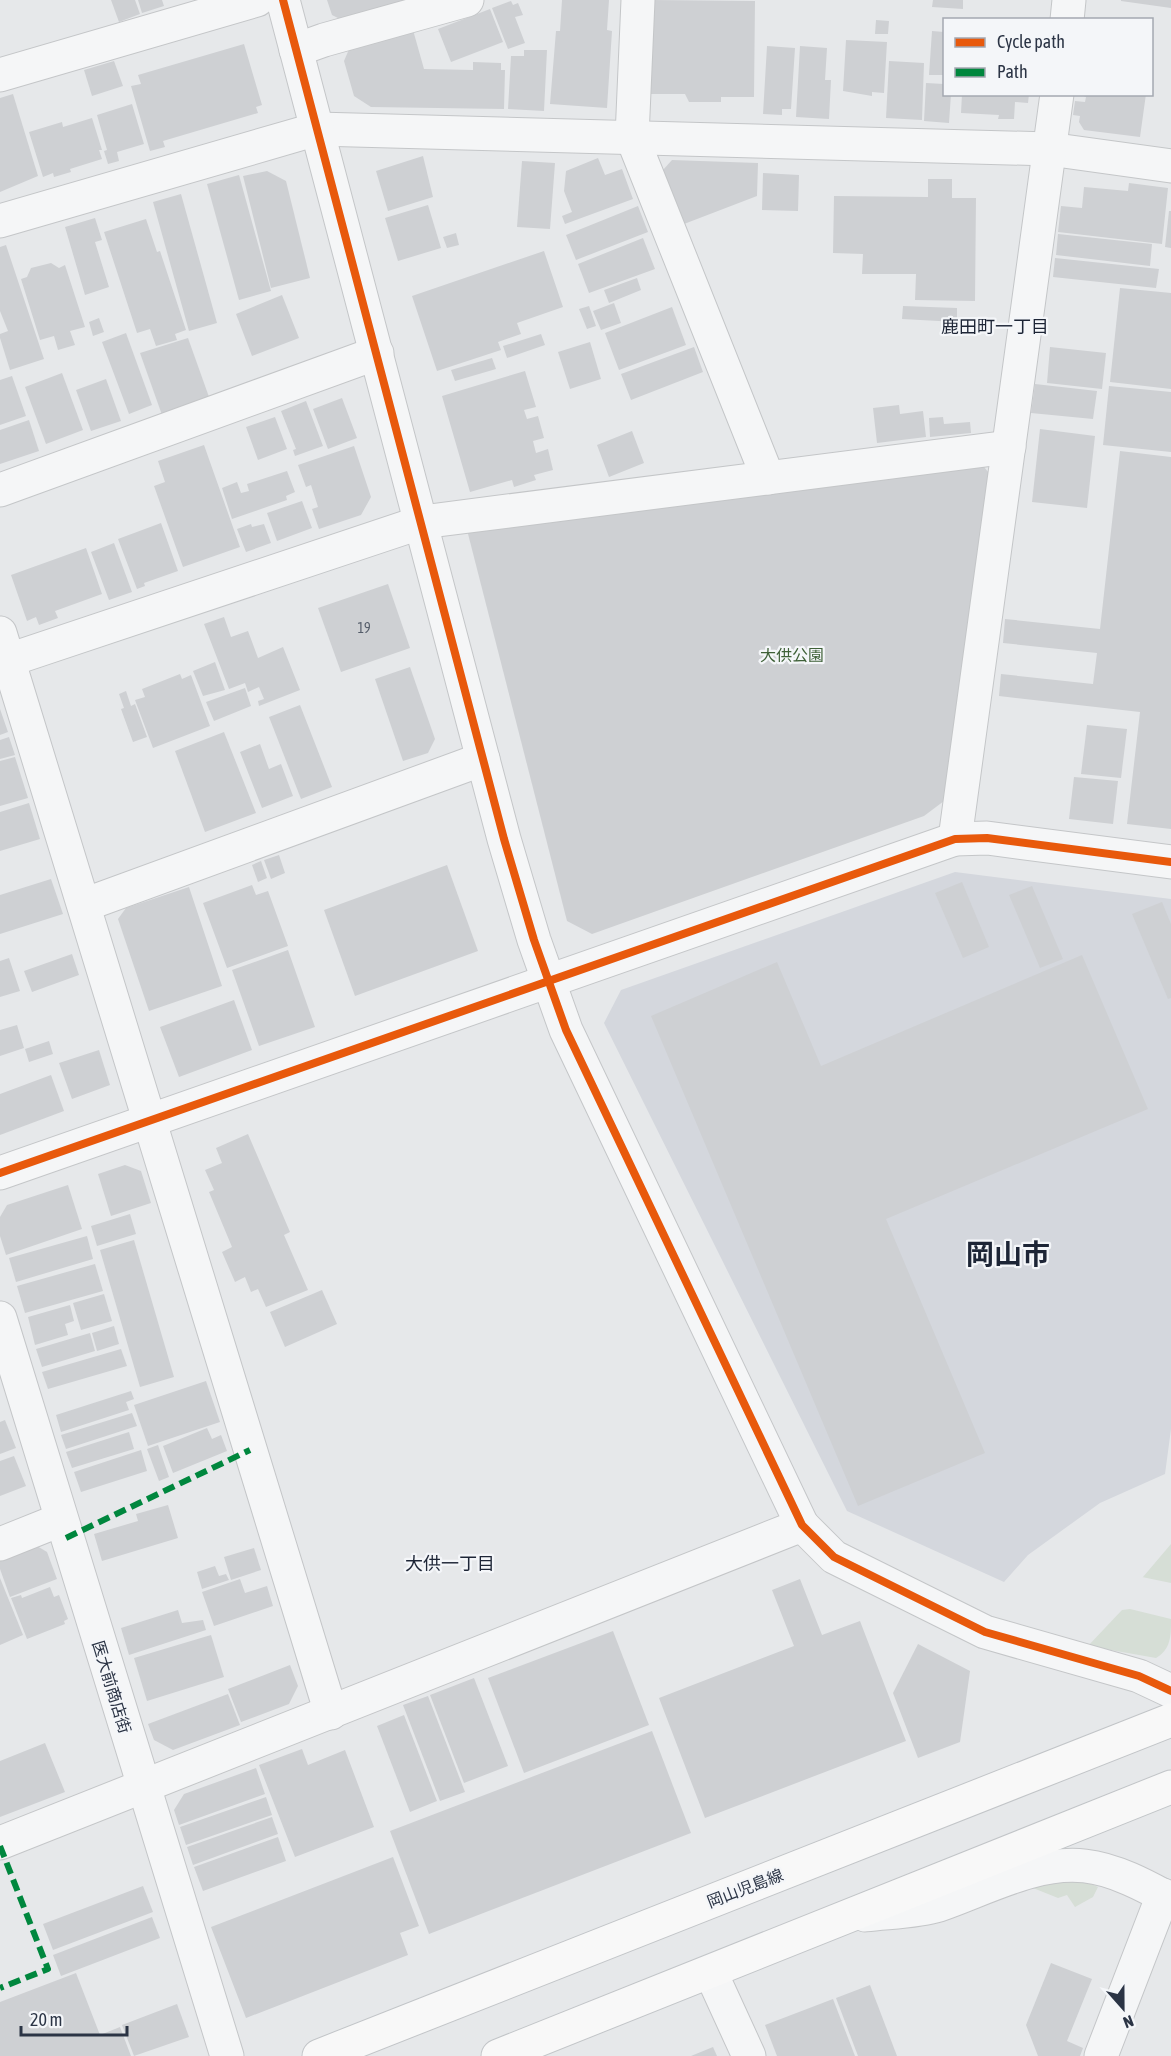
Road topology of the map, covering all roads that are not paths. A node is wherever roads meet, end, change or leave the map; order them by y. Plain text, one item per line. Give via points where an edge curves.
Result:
1 (257, 0) edge
2 (283, 0) edge
3 (467, 0) edge
4 (638, 0) edge
5 (1070, 0) edge
6 (1067, 18) edge
7 (296, 50) junction
8 (0, 75) edge
9 (1057, 96) edge
10 (317, 129) junction
11 (632, 137) junction
12 (1049, 149) junction
13 (1171, 166) edge
14 (0, 221) edge
15 (377, 353) junction
16 (1009, 447) junction
17 (768, 478) junction
18 (0, 490) edge
19 (422, 522) junction
20 (3, 652) edge
21 (483, 759) junction
22 (955, 839) junction
23 (1171, 862) edge
24 (84, 905) junction
25 (548, 981) junction
26 (150, 1121) junction
27 (0, 1173) edge
28 (0, 1318) edge
29 (7, 1364) edge
30 (60, 1520) junction
31 (802, 1525) junction
32 (0, 1544) edge
33 (1171, 1691) edge
34 (331, 1713) junction
35 (1171, 1720) edge
36 (143, 1787) junction
37 (1171, 1787) edge
38 (0, 1843) edge
39 (1167, 1897) edge
40 (850, 1917) junction
41 (711, 1972) junction
42 (227, 2056) edge
43 (319, 2056) edge
44 (498, 2056) edge
45 (748, 2056) edge
46 (1101, 2056) edge

1 - 8 street
2 - 7 street
3 - 7 street
4 - 11 street
5 - 6 street
7 - 10 street
9 - 12 street
10 - 11 street
10 - 14 street
10 - 15 street
11 - 12 street
11 - 17 street
12 - 13 street
12 - 16 street
15 - 18 street
15 - 19 street
16 - 17 street
16 - 22 street
17 - 19 street
19 - 20 street
19 - 21 street
20 - 24 street
21 - 24 street
21 - 25 street
22 - 23 street via 987,838
22 - 25 street
24 - 26 street
25 - 26 street
25 - 31 street via 566,1030
26 - 27 street
26 - 34 street
28 - 29 street, 医大前商店街
29 - 30 street, 医大前商店街
30 - 32 street
30 - 36 street, 医大前商店街
31 - 33 street via 834,1557 985,1632 1139,1676
31 - 34 street
34 - 36 street
35 - 43 main road, 岡山児島線
36 - 38 street
36 - 42 street, 医大前商店街
37 - 40 main road
39 - 40 street via 1119,1875 1084,1866 1047,1869 1000,1880 936,1905
39 - 46 street
40 - 41 main road
41 - 44 main road
41 - 45 street

